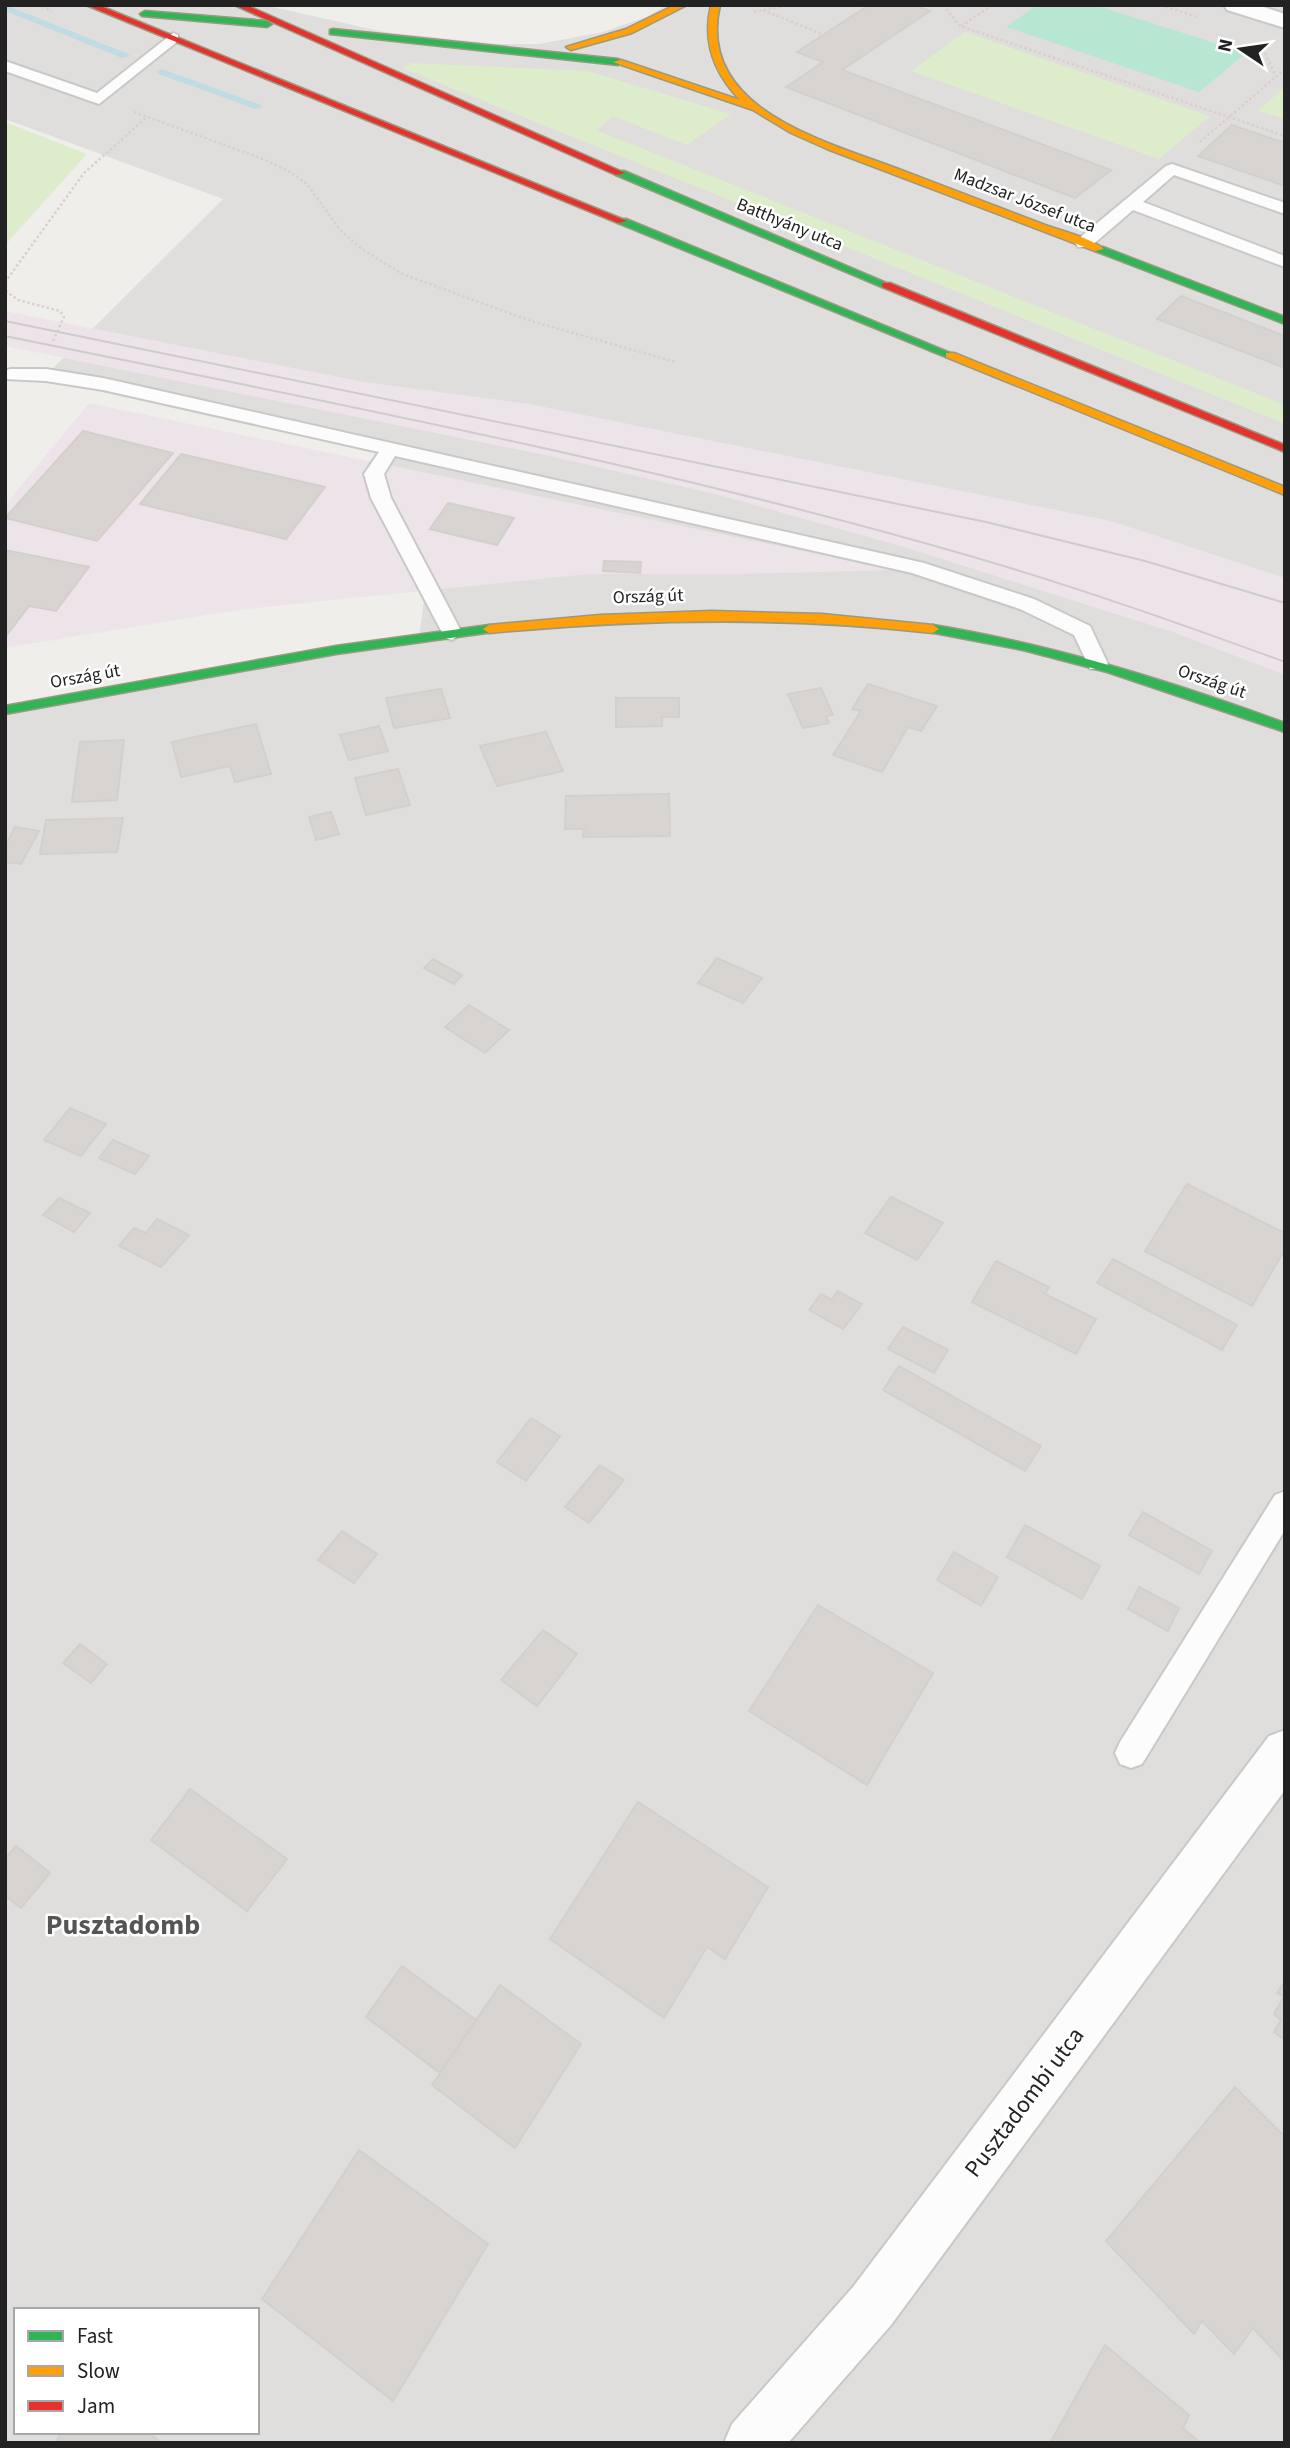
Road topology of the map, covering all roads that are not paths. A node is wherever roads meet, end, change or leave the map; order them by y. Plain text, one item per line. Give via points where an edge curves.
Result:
1 (238, 5) edge
2 (683, 5) edge
3 (716, 5) edge
4 (1235, 5) edge
5 (97, 8) edge
6 (1285, 21) edge
7 (285, 25) junction
8 (173, 38) junction
9 (545, 52) junction
10 (5, 66) edge
11 (756, 108) junction
12 (1132, 204) junction
13 (1285, 209) edge
14 (1084, 243) junction
15 (1285, 262) edge
16 (1285, 321) edge
17 (10, 375) dead end
18 (391, 449) junction
19 (1285, 449) edge
20 (1285, 491) edge
21 (452, 632) junction
22 (1097, 664) junction
23 (5, 709) edge
24 (1285, 728) edge
25 (1285, 1504) edge
26 (1285, 1752) edge
27 (1131, 1753) dead end
28 (751, 2443) edge

1 - 7 main road
2 - 9 main road via 617,37
3 - 11 main road via 709,20 715,58 736,90
4 - 6 street
5 - 7 main road
5 - 8 main road
7 - 9 main road via 403,42
7 - 19 main road, Batthyány utca via 688,203
8 - 10 lane via 99,99
8 - 20 main road
9 - 11 main road via 646,69
11 - 14 main road, Madzsar József utca via 813,139
12 - 13 lane via 1172,169
12 - 14 lane
12 - 15 lane
14 - 16 main road, Madzsar József utca
17 - 18 lane via 103,384
18 - 21 lane via 374,474 380,498
18 - 22 lane via 917,568 1027,604 1083,631
21 - 22 main road, Ország út via 579,618 781,615 952,632
21 - 23 main road, Ország út
22 - 24 main road, Ország út
25 - 27 lane
26 - 28 street, Pusztadombi utca via 872,2306

